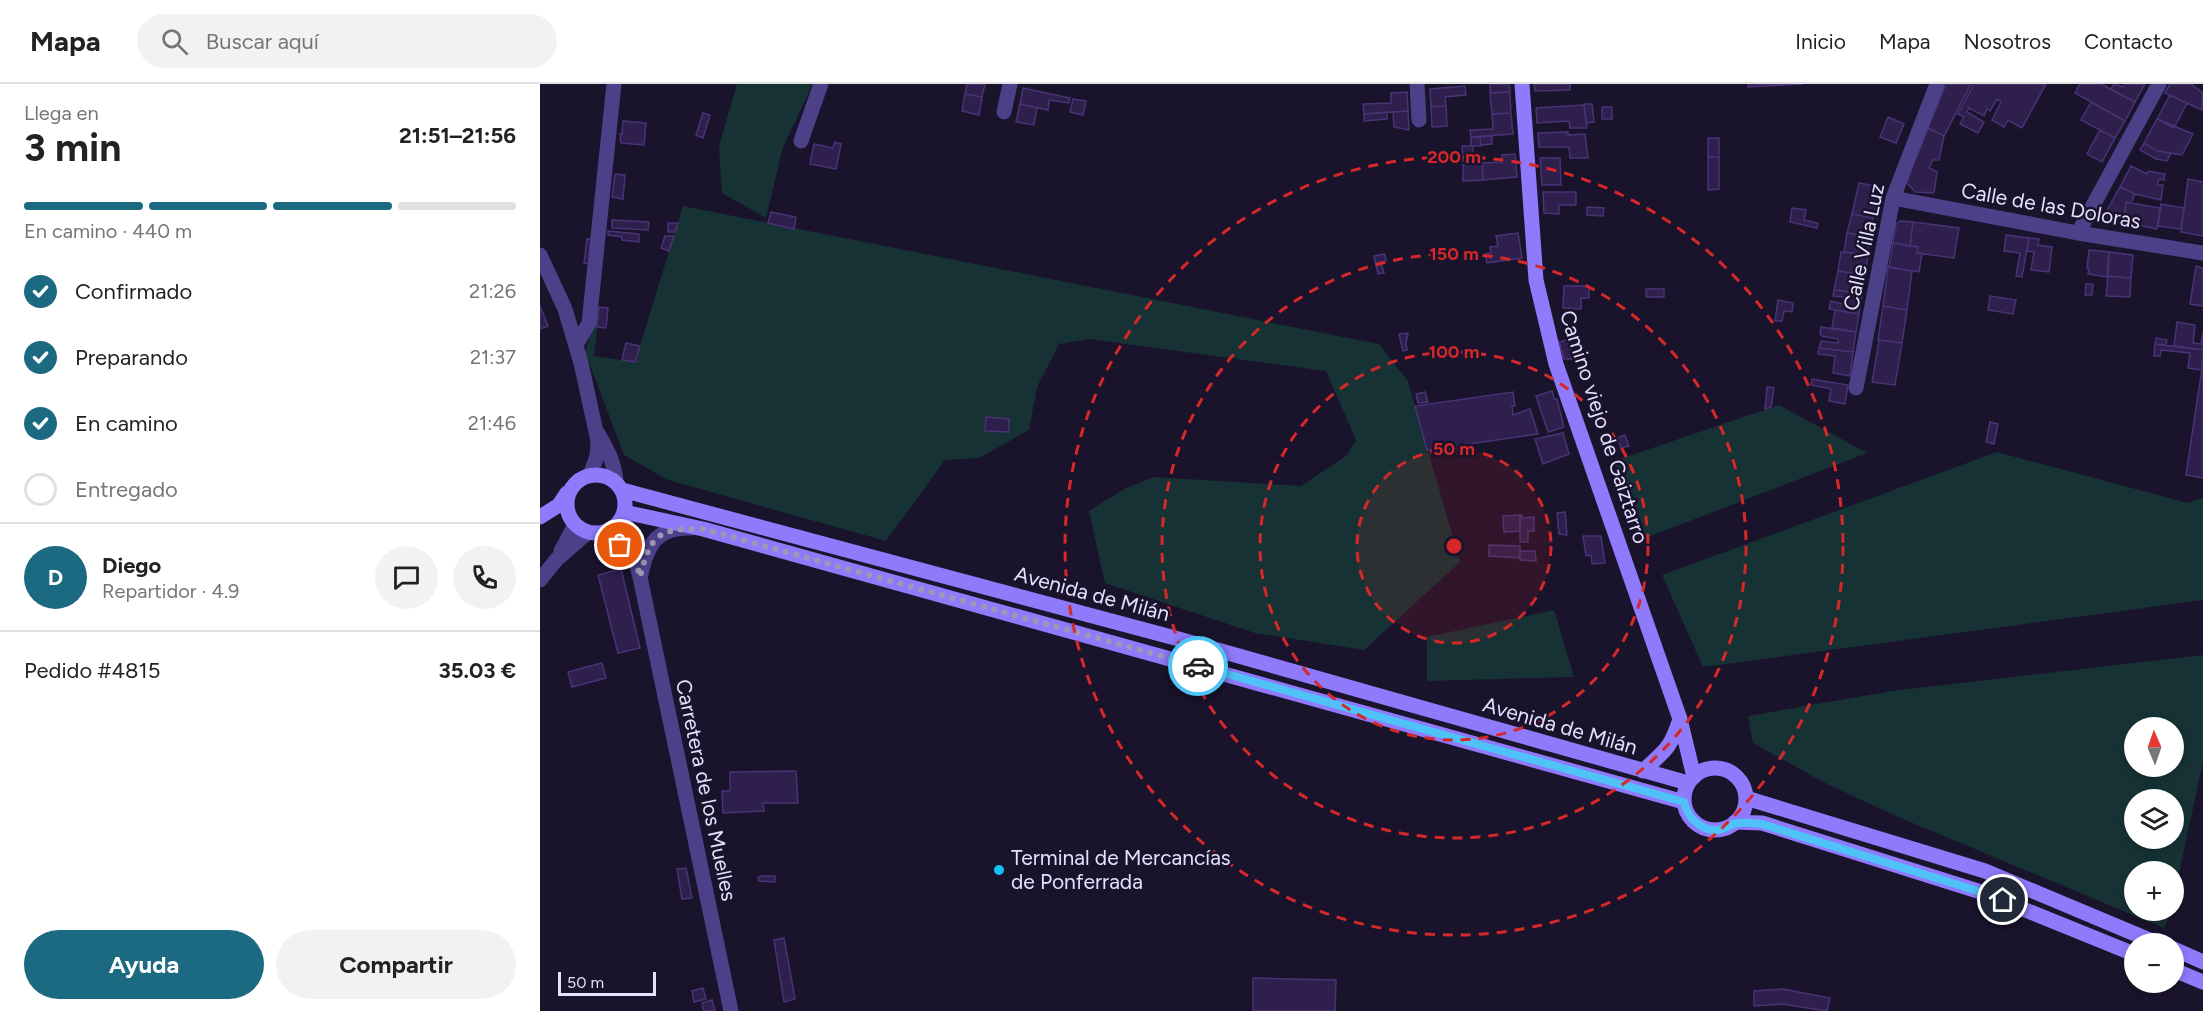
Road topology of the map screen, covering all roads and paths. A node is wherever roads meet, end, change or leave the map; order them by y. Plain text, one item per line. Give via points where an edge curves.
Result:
1 (614, 84) edge
2 (821, 84) edge
3 (1010, 84) edge
4 (1417, 84) edge
5 (1522, 84) edge
6 (1937, 84) edge
7 (2159, 84) edge
8 (1004, 112) dead end
9 (1419, 120) dead end
10 (801, 141) dead end
11 (1893, 198) junction
12 (2078, 233) junction
13 (2203, 253) edge
14 (540, 255) edge
15 (576, 345) junction
16 (1856, 388) dead end
17 (595, 429) junction
18 (590, 475) junction
19 (619, 486) junction
20 (569, 490) junction
21 (623, 514) junction
22 (540, 517) edge
23 (540, 522) edge
24 (584, 528) junction
25 (703, 529) junction
26 (636, 561) junction
27 (640, 577) junction
28 (540, 580) edge
29 (1680, 719) junction
30 (1685, 738) junction
31 (1711, 768) junction
32 (1643, 771) junction
33 (1691, 780) junction
34 (1746, 798) junction
35 (1684, 802) junction
36 (1735, 822) junction
37 (2133, 933) edge
38 (2124, 950) edge
39 (2184, 953) edge
40 (2203, 962) edge
41 (2184, 974) edge
42 (2203, 982) edge
43 (731, 1011) edge

1 - 15 street via 590,323
2 - 10 street
3 - 8 street
4 - 9 street
5 - 29 street, Camino viejo de Gaiztarro via 1536,280 1557,363
6 - 11 street, Calle Villa Luz
7 - 12 street
11 - 12 street, Calle de las Doloras
11 - 16 street, Calle Villa Luz
12 - 13 street, Calle de las Doloras
14 - 15 street via 566,309
15 - 17 street
17 - 18 street via 597,456
17 - 19 street via 607,448
18 - 19 street via 603,475
18 - 20 street
19 - 21 street via 625,502
19 - 32 street, Avenida de Milán
20 - 22 street via 559,505
20 - 24 street via 566,505
21 - 24 street via 609,530
21 - 25 street, Avenida de Milán
21 - 26 street, Carretera de los Muelles
23 - 24 street
24 - 26 street via 620,545
24 - 28 street
25 - 27 street, Carretera de los Muelles via 677,528 659,535 646,551
25 - 35 street, Avenida de Milán
26 - 27 street, Carretera de los Muelles
27 - 43 street, Carretera de los Muelles
29 - 30 street, Camino viejo de Gaiztarro
29 - 32 street via 1673,741
30 - 31 street, Camino viejo de Gaiztarro
30 - 33 street, Camino viejo de Gaiztarro
31 - 33 street
31 - 34 street via 1730,772 1739,780
32 - 33 street, Avenida de Milán
33 - 35 street
34 - 36 street via 1742,814
34 - 37 street via 1985,871
35 - 36 street via 1686,812 1701,826 1716,830
36 - 38 street via 1762,824 1981,892
39 - 40 street
41 - 42 street

